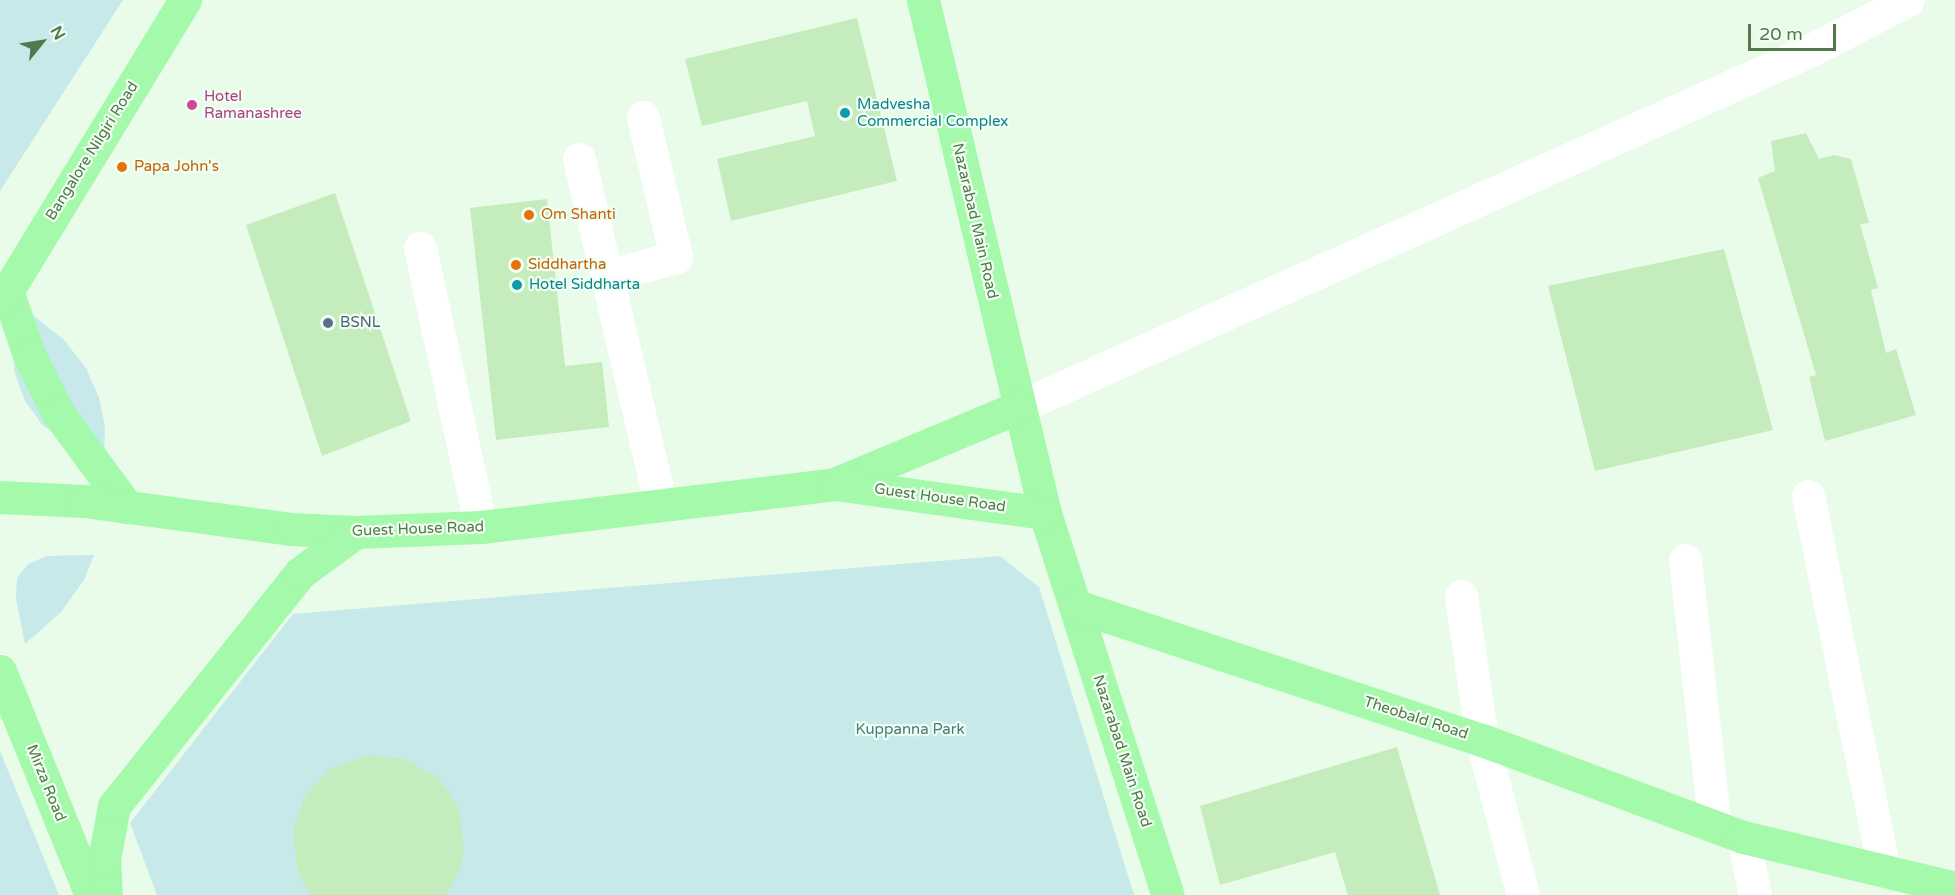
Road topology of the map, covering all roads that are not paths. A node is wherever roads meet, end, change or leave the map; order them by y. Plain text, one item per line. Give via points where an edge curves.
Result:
1 (185, 0) edge
2 (923, 0) edge
3 (1908, 0) edge
4 (643, 117) dead end
5 (579, 159) dead end
6 (420, 248) dead end
7 (607, 276) junction
8 (3, 296) edge
9 (1019, 407) junction
10 (835, 484) junction
11 (1808, 496) dead end
12 (0, 497) edge
13 (661, 505) junction
14 (127, 507) junction
15 (1045, 513) junction
16 (481, 527) junction
17 (356, 532) junction
18 (1685, 560) dead end
19 (1461, 596) dead end
20 (1076, 606) junction
21 (0, 671) edge
22 (1482, 740) junction
23 (1729, 831) junction
24 (1884, 871) junction
25 (1955, 888) edge
26 (91, 895) edge
27 (106, 895) edge
28 (1167, 895) edge
29 (1523, 895) edge
30 (1755, 895) edge

1 - 8 main road, Bangalore Nilgiri Road
2 - 9 main road, Nazarabad Main Road
3 - 9 street via 1811,50
4 - 7 street via 676,257
5 - 7 street
6 - 16 street
7 - 13 street
8 - 14 main road via 58,413
9 - 10 main road, Guest House Road
9 - 15 main road
10 - 13 main road, Guest House Road
10 - 15 main road, Guest House Road
11 - 24 street
12 - 14 main road, Guest House Road
13 - 16 main road, Guest House Road
14 - 17 main road, Guest House Road via 290,529
15 - 20 main road
16 - 17 main road, Guest House Road
17 - 27 main road via 300,573 114,806 104,859
18 - 23 street
19 - 22 street
20 - 22 main road, Theobald Road
20 - 28 main road, Nazarabad Main Road
21 - 26 main road, Mirza Road
22 - 23 main road, Theobald Road
22 - 29 street
23 - 24 main road, Theobald Road
23 - 30 street
24 - 25 main road, Theobald Road

